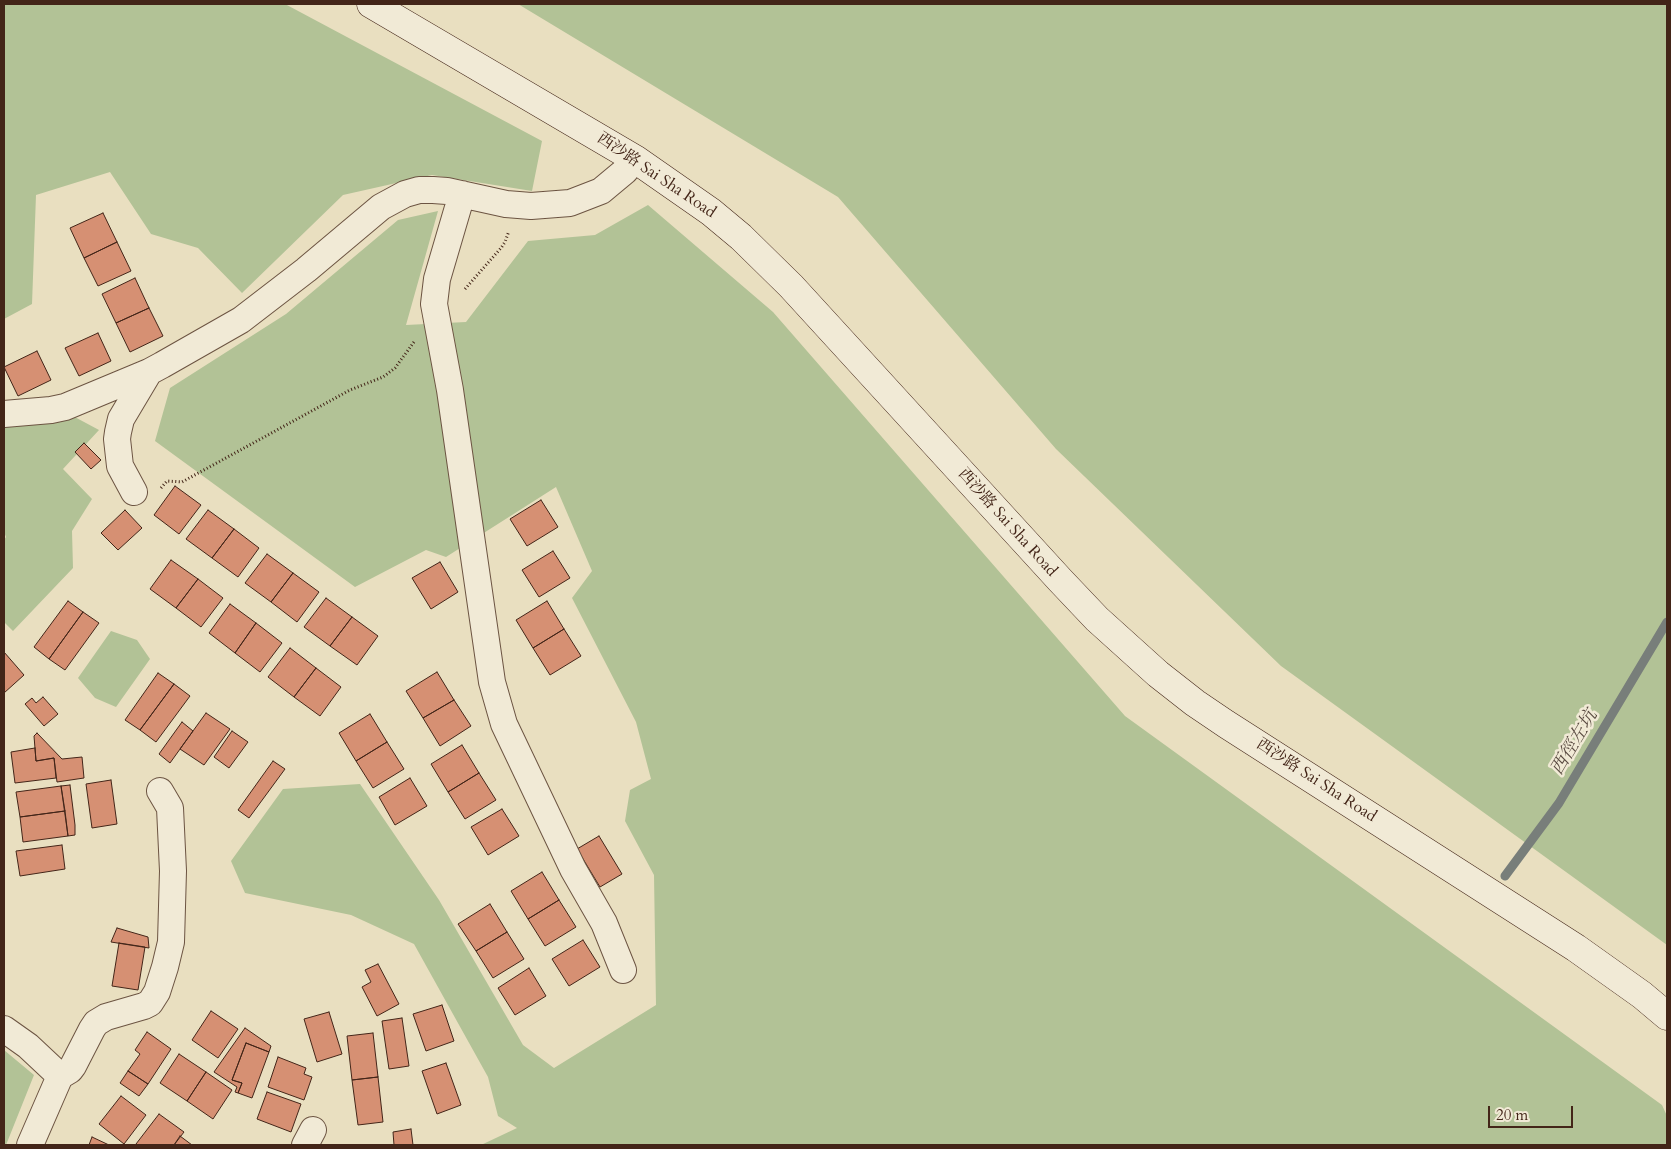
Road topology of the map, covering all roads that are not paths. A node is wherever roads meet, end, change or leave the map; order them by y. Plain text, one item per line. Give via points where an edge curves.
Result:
1 (371, 4) edge
2 (634, 159) junction
3 (462, 194) junction
4 (149, 372) junction
5 (4, 414) edge
6 (134, 492) dead end
7 (160, 791) dead end
8 (624, 970) dead end
9 (1667, 1016) edge
10 (4, 1029) edge
11 (60, 1076) junction
12 (30, 1145) edge

1 - 2 main road, 西沙路 Sai Sha Road
2 - 3 street via 601,192 570,203 506,204
2 - 9 main road, 西沙路 Sai Sha Road via 711,212 767,262 1097,619 1158,674 1226,724 1576,948
3 - 4 street via 419,190 387,203 255,311
3 - 8 street via 437,279 434,304 450,390 492,682 504,724 573,869 604,922
4 - 5 street via 65,407
4 - 6 street via 122,419 117,439 120,466
7 - 11 street via 170,808 173,871 171,942 162,979 150,1003 96,1023 73,1066
10 - 11 street
11 - 12 street

